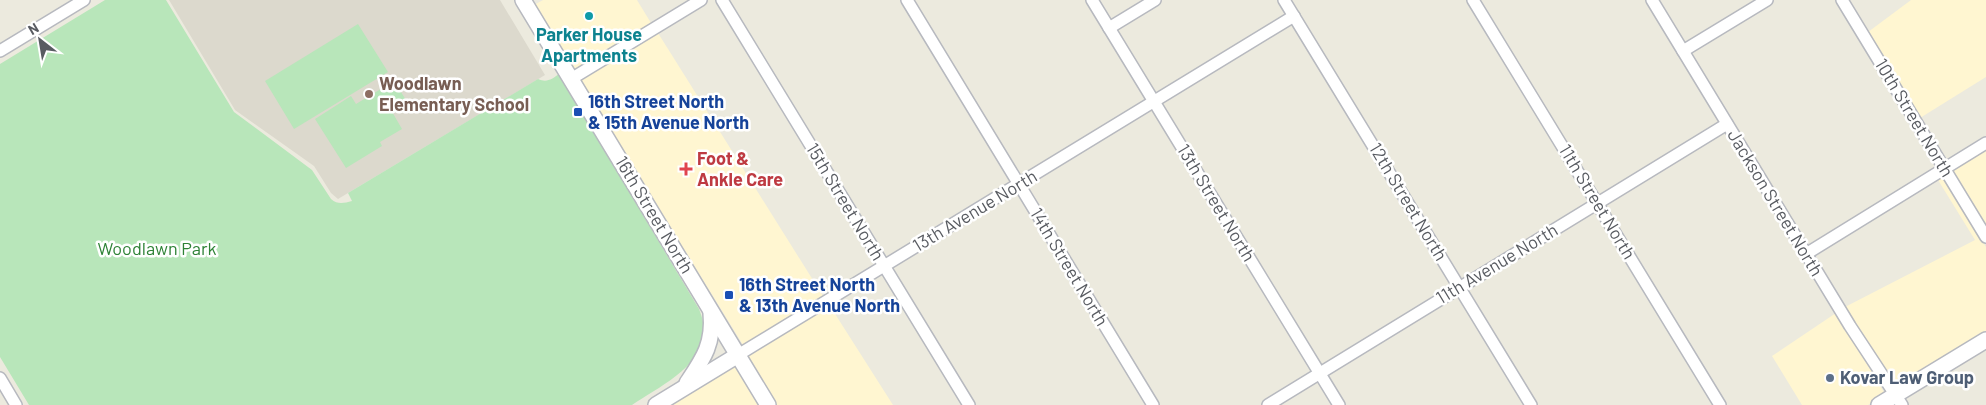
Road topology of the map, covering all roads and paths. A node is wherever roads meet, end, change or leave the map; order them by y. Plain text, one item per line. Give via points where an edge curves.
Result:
1 (84, 0) edge
2 (523, 0) edge
3 (700, 0) edge
4 (722, 0) edge
5 (907, 0) edge
6 (1092, 0) edge
7 (1155, 0) edge
8 (1284, 0) edge
9 (1473, 0) edge
10 (1652, 0) edge
11 (1767, 0) edge
12 (1842, 0) edge
13 (1294, 16) junction
14 (1109, 28) junction
15 (0, 51) edge
16 (1683, 51) junction
17 (571, 79) junction
18 (1154, 102) junction
19 (1727, 124) junction
20 (1986, 143) edge
21 (1944, 168) junction
22 (1019, 184) junction
23 (1597, 203) junction
24 (1986, 237) edge
25 (1806, 254) junction
26 (884, 266) junction
27 (1460, 288) junction
28 (710, 309) junction
29 (1986, 340) edge
30 (738, 355) junction
31 (1320, 373) junction
32 (0, 378) edge
33 (684, 388) junction
34 (1899, 400) edge
35 (16, 405) edge
36 (656, 405) edge
37 (768, 405) edge
38 (968, 405) edge
39 (1153, 405) edge
40 (1268, 405) edge
41 (1339, 405) edge
42 (1531, 405) edge
43 (1720, 405) edge
44 (1879, 405) edge

1 - 15 street
2 - 17 street, 16th Street North
3 - 17 street
4 - 26 street, 15th Street North
5 - 22 street, 14th Street North
6 - 14 street, 13th Street North
7 - 14 street
8 - 13 street, 12th Street North
9 - 23 street, 11th Street North
10 - 16 street, Jackson Street North
11 - 16 street
12 - 21 street, 10th Street North
13 - 18 street, 13th Avenue North
13 - 27 street, 12th Street North
14 - 18 street, 13th Street North
16 - 19 street, Jackson Street North
17 - 28 street, 16th Street North
18 - 22 street, 13th Avenue North
18 - 31 street, 13th Street North
19 - 23 street, 11th Avenue North
19 - 25 street, Jackson Street North
20 - 21 street
21 - 24 street, 10th Street North
21 - 25 street
22 - 26 street, 13th Avenue North
22 - 39 street, 14th Street North
23 - 27 street, 11th Avenue North
23 - 43 street, 11th Street North
25 - 34 street, Jackson Street North
26 - 30 street, 13th Avenue North
26 - 38 street, 15th Street North
27 - 31 street, 11th Avenue North
27 - 42 street, 12th Street North
28 - 30 street, 16th Street North
28 - 33 street via 712,332 707,351
29 - 34 street
30 - 33 street, 13th Avenue North
30 - 37 street, 16th Street North
31 - 40 street, 11th Avenue North
31 - 41 street, 13th Street North
32 - 35 street
33 - 36 street, 13th Avenue North
34 - 44 street

